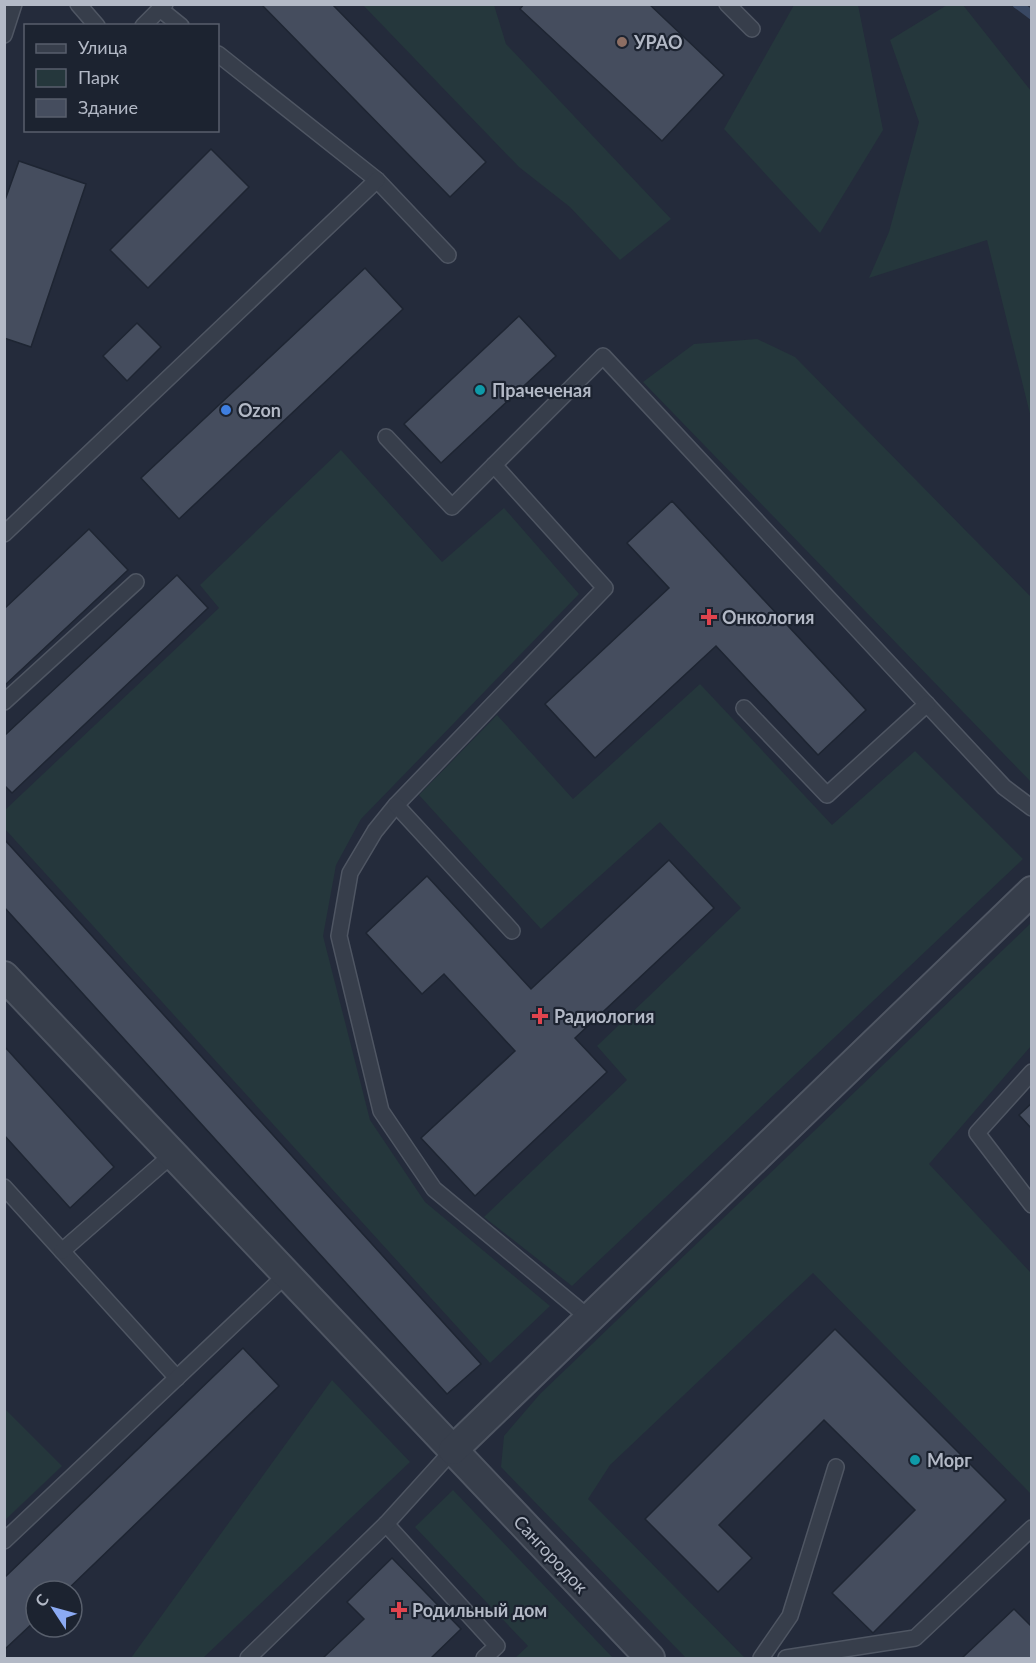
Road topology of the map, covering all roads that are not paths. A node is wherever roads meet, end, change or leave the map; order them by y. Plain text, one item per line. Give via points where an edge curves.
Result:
1 (15, 4) edge
2 (78, 4) edge
3 (727, 4) edge
4 (163, 7) edge
5 (95, 24) edge
6 (145, 24) edge
7 (179, 24) edge
8 (752, 29) dead end
9 (4, 35) edge
10 (219, 55) edge
11 (377, 180) junction
12 (448, 255) dead end
13 (386, 437) dead end
14 (494, 465) junction
15 (4, 534) edge
16 (136, 582) dead end
17 (4, 702) edge
18 (927, 704) junction
19 (744, 708) dead end
20 (396, 804) junction
21 (1032, 808) edge
22 (1032, 891) edge
23 (512, 931) dead end
24 (4, 976) edge
25 (1032, 1072) edge
26 (173, 1154) junction
27 (4, 1187) edge
28 (1032, 1205) edge
29 (62, 1251) junction
30 (287, 1274) junction
31 (589, 1318) junction
32 (177, 1378) junction
33 (453, 1450) junction
34 (836, 1467) dead end
35 (386, 1524) junction
36 (1032, 1528) edge
37 (4, 1540) edge
38 (248, 1659) edge
39 (484, 1659) edge
40 (650, 1659) edge
41 (761, 1659) edge
42 (786, 1659) edge

1 - 9 lane
2 - 5 lane
3 - 8 lane
4 - 6 lane
4 - 7 lane
10 - 11 lane
11 - 12 lane
11 - 15 lane
13 - 14 lane via 452,507
14 - 18 lane via 603,356
14 - 20 lane via 605,588
16 - 17 lane
18 - 19 lane via 827,795
18 - 21 lane via 1004,787
20 - 23 lane
20 - 31 lane via 350,873 339,936 381,1111 434,1189
22 - 31 street
24 - 26 street, Сангородок
25 - 28 lane via 977,1133
26 - 29 lane
26 - 30 street, Сангородок
27 - 29 lane
29 - 32 lane
30 - 32 lane
30 - 33 street, Сангородок
31 - 33 street
32 - 37 lane
33 - 35 lane
33 - 40 street, Сангородок
34 - 41 lane via 790,1616
35 - 38 lane
35 - 39 lane via 497,1646
36 - 42 lane via 915,1638

